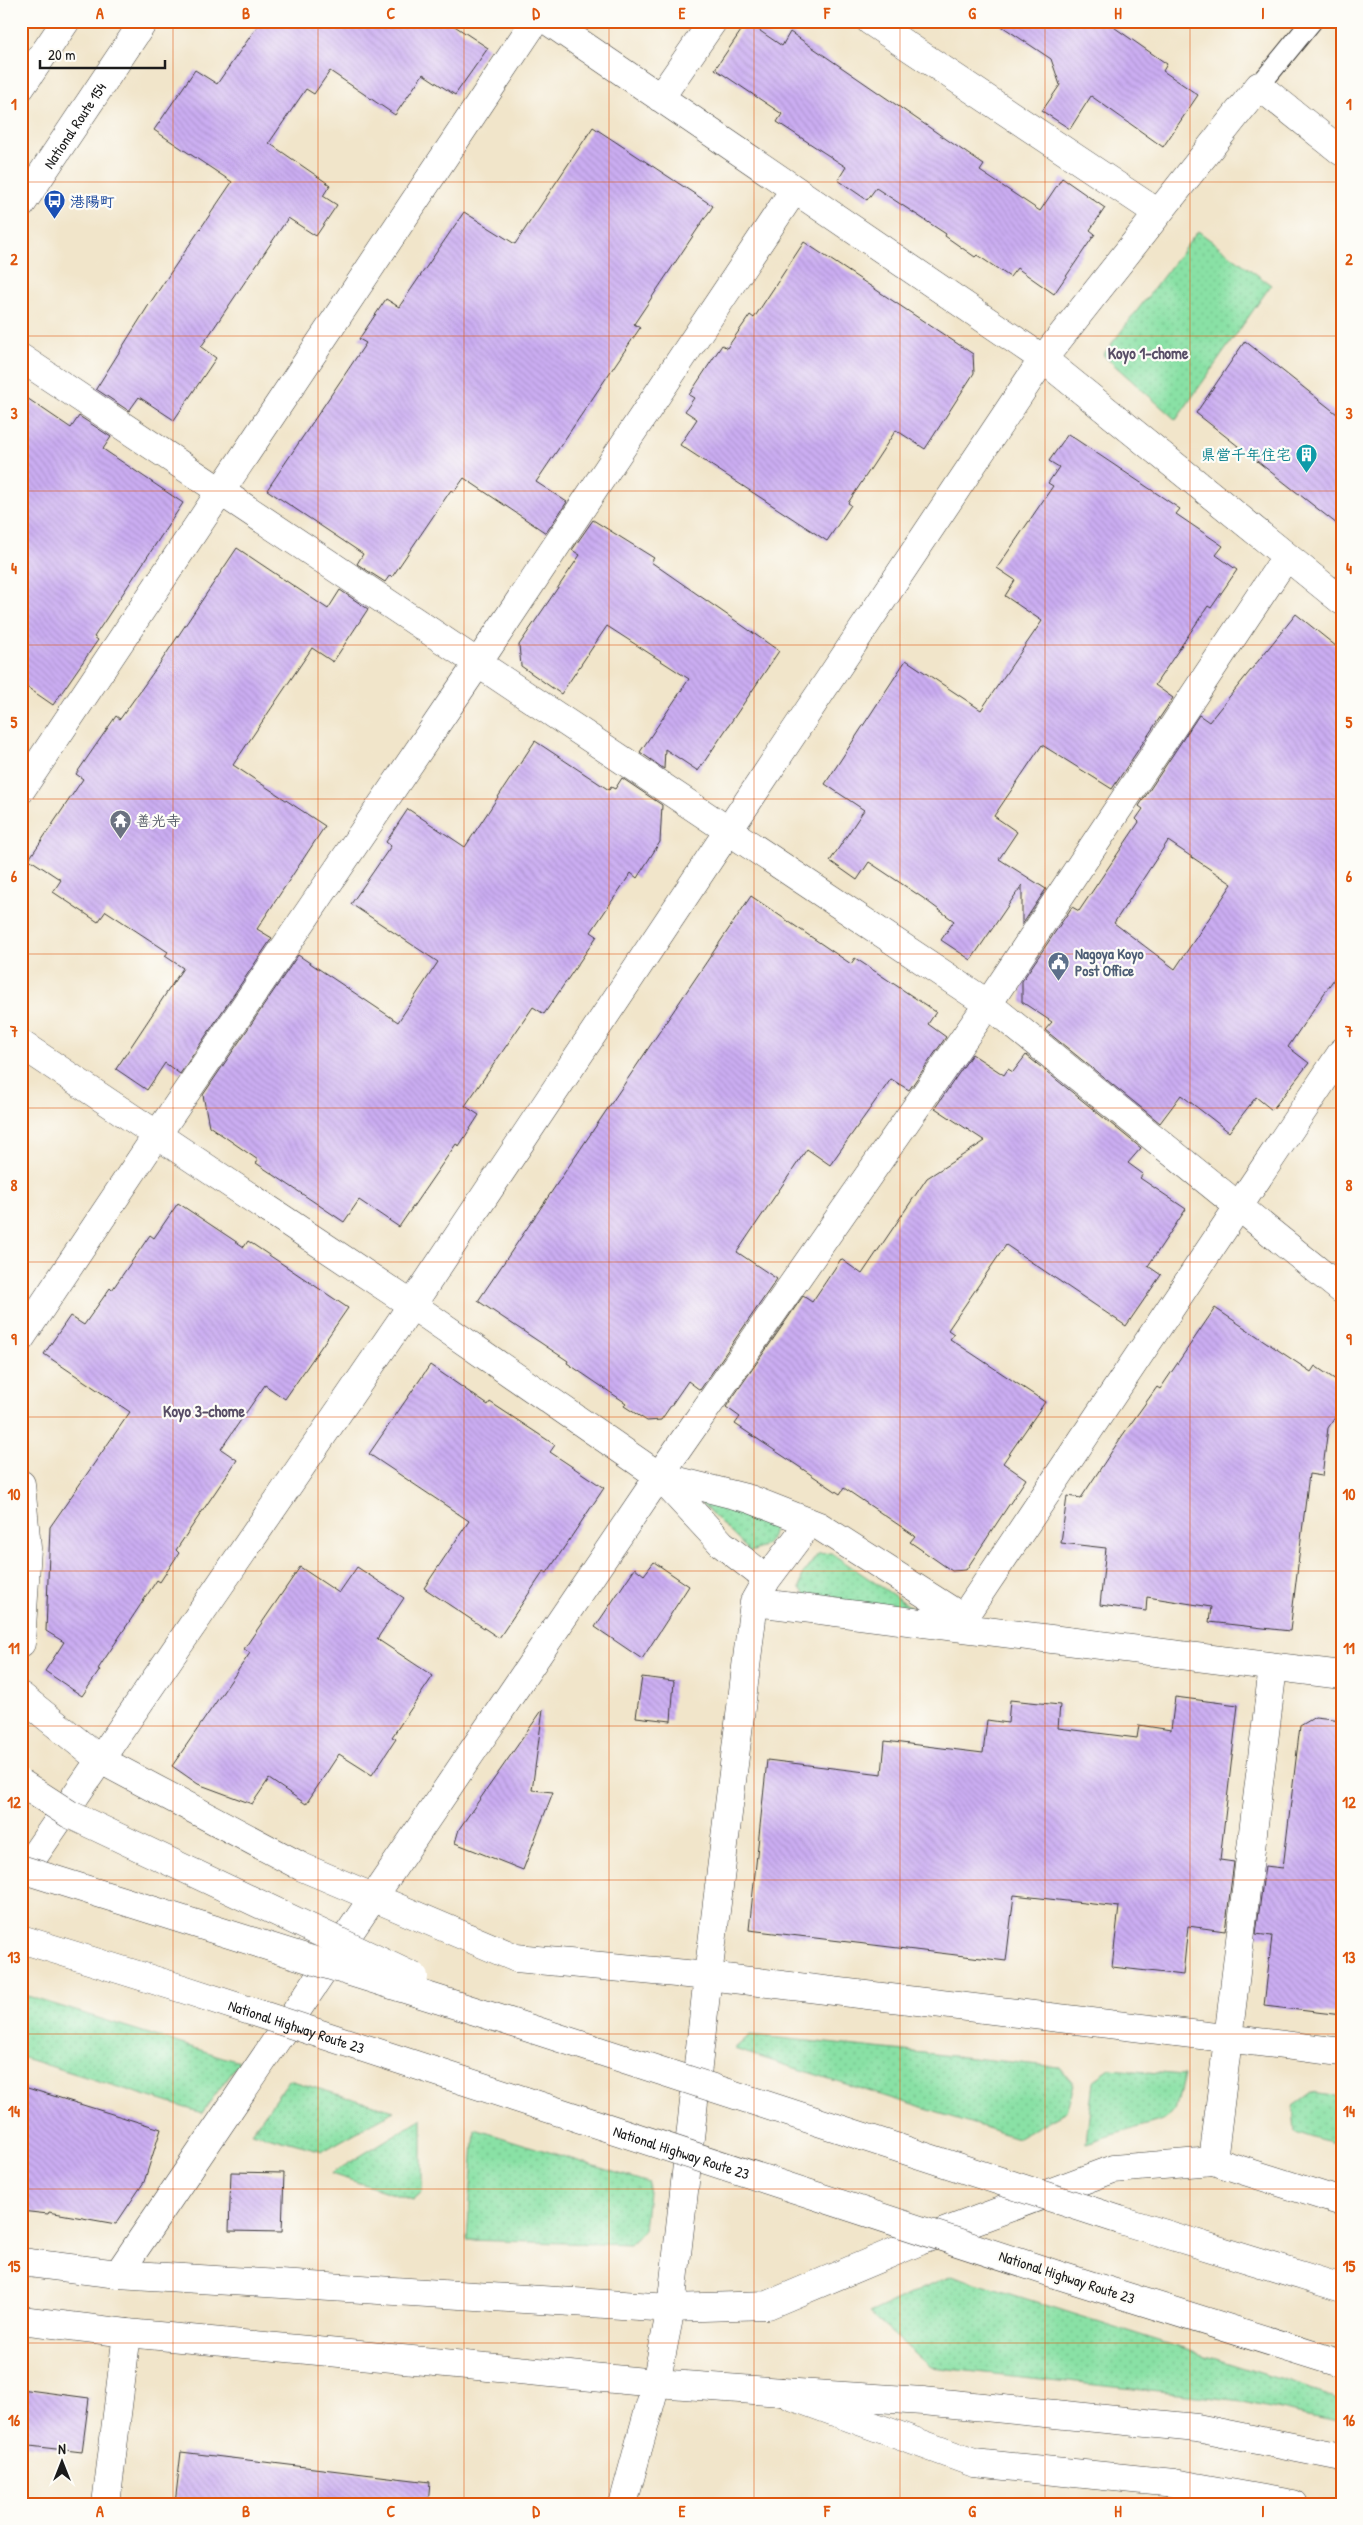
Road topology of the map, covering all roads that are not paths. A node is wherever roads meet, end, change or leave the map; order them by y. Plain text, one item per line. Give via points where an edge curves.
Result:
1 (66, 21) edge
2 (144, 21) edge
3 (535, 21) edge
4 (548, 21) edge
5 (713, 21) edge
6 (870, 21) edge
7 (1312, 21) edge
8 (1259, 86) junction
9 (21, 87) edge
10 (660, 98) junction
11 (1342, 152) edge
12 (794, 190) junction
13 (21, 205) edge
14 (1158, 213) junction
15 (21, 358) edge
16 (1043, 359) junction
17 (221, 492) junction
18 (1286, 557) junction
19 (1342, 601) edge
20 (478, 663) junction
21 (21, 790) edge
22 (728, 830) junction
23 (988, 1004) junction
24 (21, 1044) edge
25 (1342, 1052) edge
26 (157, 1135) junction
27 (1239, 1207) junction
28 (1342, 1290) edge
29 (412, 1305) junction
30 (21, 1338) edge
31 (659, 1476) junction
32 (21, 1484) edge
33 (809, 1523) junction
34 (761, 1590) junction
35 (960, 1622) junction
36 (21, 1642) edge
37 (1273, 1667) junction
38 (1342, 1675) edge
39 (21, 1696) edge
40 (99, 1759) junction
41 (21, 1783) edge
42 (21, 1869) edge
43 (21, 1876) edge
44 (373, 1897) junction
45 (21, 1939) edge
46 (708, 1976) junction
47 (508, 2021) junction
48 (1228, 2039) junction
49 (1342, 2052) edge
50 (1213, 2161) junction
51 (1342, 2202) edge
52 (21, 2262) edge
53 (118, 2274) junction
54 (1342, 2288) edge
55 (671, 2308) junction
56 (21, 2320) edge
57 (127, 2333) junction
58 (1342, 2364) edge
59 (656, 2383) junction
60 (782, 2392) junction
61 (1342, 2458) edge
62 (106, 2504) edge
63 (623, 2504) edge
64 (1292, 2504) edge

1 - 9 main road
2 - 13 main road, National Route 154
3 - 17 main road
4 - 10 main road
5 - 10 main road
6 - 14 main road
7 - 8 lane
8 - 11 main road
8 - 14 main road
10 - 12 main road
12 - 16 main road
12 - 20 main road
14 - 16 main road
15 - 17 main road
16 - 18 main road
16 - 22 main road
17 - 20 main road
17 - 21 main road
18 - 19 main road
18 - 23 main road
20 - 22 main road
20 - 26 main road
22 - 23 main road
22 - 29 main road
23 - 27 main road
23 - 31 main road
24 - 26 main road
25 - 27 main road
26 - 29 main road
26 - 30 main road
27 - 28 main road
27 - 35 main road
29 - 31 main road
29 - 40 main road
31 - 33 main road via 750,1499
31 - 34 main road
31 - 44 main road
32 - 36 main road via 27,1548
33 - 34 main road
33 - 35 main road via 819,1526
34 - 35 main road
34 - 46 main road
35 - 37 main road
37 - 38 main road
37 - 48 main road
39 - 40 main road
40 - 43 main road
40 - 44 main road via 302,1866
41 - 47 main road, bridge via 69,1814
42 - 47 main road, bridge
44 - 46 main road via 516,1958
44 - 53 main road
45 - 58 main road, National Highway Route 23, bridge
46 - 48 main road
46 - 55 main road
47 - 54 main road, bridge via 1120,2220
48 - 49 main road
48 - 50 main road
50 - 51 main road
50 - 55 main road via 1113,2169 920,2241 768,2305
52 - 53 main road
53 - 55 main road
55 - 59 main road
56 - 57 main road
57 - 59 main road
57 - 62 main road
59 - 60 main road
59 - 63 main road
60 - 61 main road via 923,2401 1197,2428
60 - 64 main road via 974,2463 1174,2483

